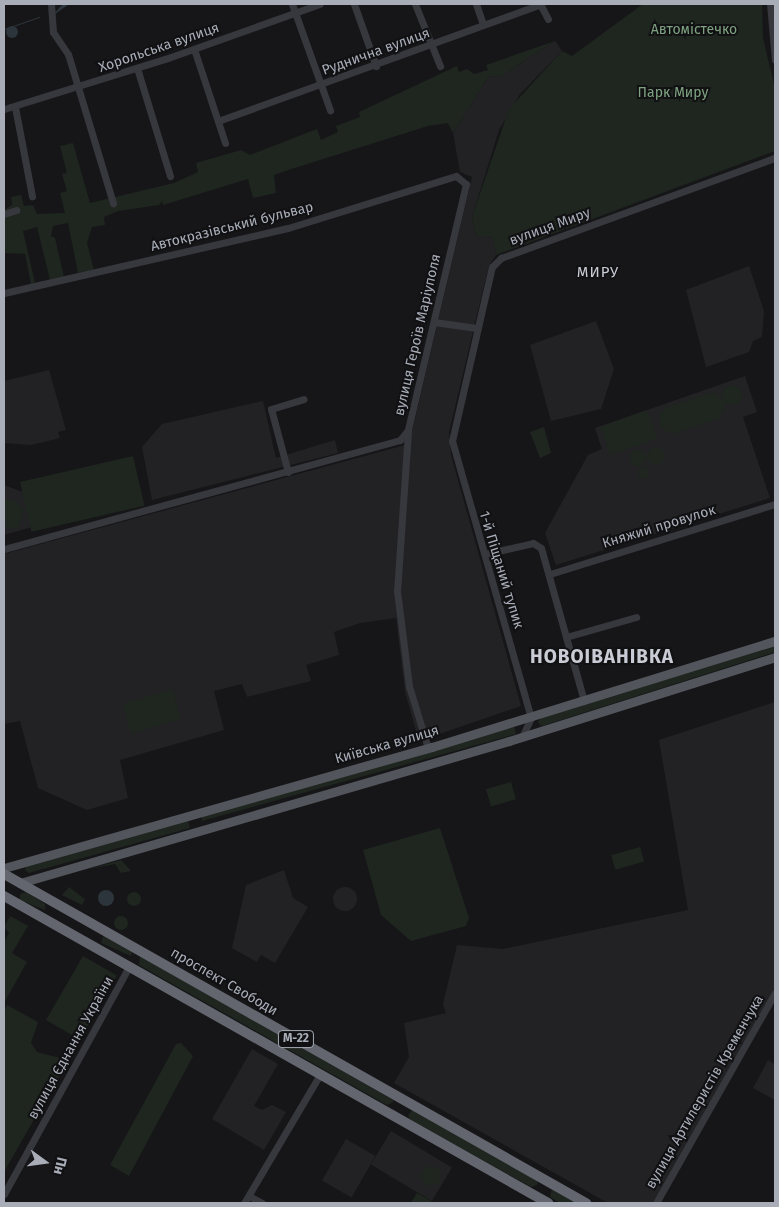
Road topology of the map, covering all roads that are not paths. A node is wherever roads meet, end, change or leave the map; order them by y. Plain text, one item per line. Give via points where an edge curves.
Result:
1 (50, 4) edge
2 (292, 4) edge
3 (320, 4) edge
4 (354, 4) edge
5 (415, 4) edge
6 (476, 4) edge
7 (540, 4) edge
8 (770, 4) edge
9 (295, 13) junction
10 (548, 20) dead end
11 (484, 24) junction
12 (430, 46) junction
13 (194, 49) junction
14 (775, 60) edge
15 (376, 66) junction
16 (440, 66) dead end
17 (137, 68) junction
18 (320, 85) junction
19 (79, 88) junction
20 (15, 107) junction
21 (4, 109) edge
22 (330, 110) dead end
23 (218, 121) junction
24 (224, 143) dead end
25 (775, 158) edge
26 (170, 176) dead end
27 (464, 178) joint
28 (32, 196) dead end
29 (113, 203) dead end
30 (16, 210) dead end
31 (4, 214) edge
32 (4, 293) edge
33 (434, 322) junction
34 (477, 328) junction
35 (304, 399) dead end
36 (453, 428) joint
37 (408, 430) junction
38 (288, 472) junction
39 (775, 504) edge
40 (4, 549) edge
41 (484, 554) junction
42 (550, 574) junction
43 (636, 617) dead end
44 (566, 637) junction
45 (775, 640) edge
46 (775, 657) edge
47 (584, 701) junction
48 (531, 718) junction
49 (517, 722) junction
50 (535, 733) junction
51 (522, 737) junction
52 (428, 748) junction
53 (194, 815) junction
54 (198, 830) junction
55 (4, 868) edge
56 (4, 874) edge
57 (20, 883) junction
58 (6, 897) edge
59 (55, 903) junction
60 (45, 920) junction
61 (97, 927) junction
62 (87, 944) junction
63 (138, 949) junction
64 (130, 965) junction
65 (775, 993) edge
66 (321, 1073) junction
67 (406, 1101) junction
68 (398, 1116) junction
69 (547, 1181) junction
70 (4, 1194) edge
71 (249, 1196) junction
72 (537, 1200) edge
73 (244, 1203) edge
74 (262, 1203) edge
75 (548, 1203) edge
76 (586, 1203) edge
77 (656, 1203) edge

1 - 19 street via 53,32 67,49
2 - 9 street
3 - 9 street, Хорольська вулиця
4 - 15 street
5 - 12 street
6 - 11 street
7 - 10 street
7 - 11 street, Руднична вулиця
8 - 14 street
9 - 13 street, Хорольська вулиця
9 - 18 street
11 - 12 street, Руднична вулиця
12 - 15 street, Руднична вулиця
12 - 16 street
13 - 17 street, Хорольська вулиця
13 - 23 street
15 - 18 street, Руднична вулиця
17 - 19 street, Хорольська вулиця
17 - 26 street
18 - 22 street
18 - 23 street, Руднична вулиця
19 - 20 street, Хорольська вулиця
19 - 29 street
20 - 21 street, Хорольська вулиця
20 - 28 street
23 - 24 street
25 - 34 street, вулиця Миру via 501,258 492,267
27 - 32 street, Автокразівський бульвар via 444,179 288,228
27 - 33 street, вулиця Героїв Маріуполя via 466,189
30 - 31 street
33 - 34 street
33 - 37 street, вулиця Героїв Маріуполя
34 - 36 street, вулиця Миру
35 - 38 street via 271,409
36 - 41 street, 1-й Піщаний тупик via 455,461
37 - 38 street, вулиця Героїв Маріуполя via 392,444
37 - 52 street via 397,591 409,686
38 - 40 street, вулиця Героїв Маріуполя
39 - 42 street, Княжий провулок
41 - 42 street via 533,543 541,548
41 - 48 street, 1-й Піщаний тупик
42 - 44 street
43 - 44 street
44 - 47 street
45 - 47 main road, Київська вулиця
46 - 50 main road
47 - 48 main road, Київська вулиця
48 - 49 main road, Київська вулиця
48 - 50 main road
48 - 51 street
49 - 51 main road
49 - 52 main road, Київська вулиця
50 - 51 main road
51 - 54 main road
52 - 53 main road, Київська вулиця
53 - 54 main road
53 - 55 main road, Київська вулиця
54 - 57 main road
56 - 57 highway, проспект Свободи / М-22
57 - 58 highway
57 - 59 highway, проспект Свободи / М-22
58 - 60 highway, М-22
59 - 60 highway
59 - 61 highway, проспект Свободи / М-22
60 - 62 highway, М-22
61 - 62 highway
61 - 63 highway, проспект Свободи / М-22
62 - 64 highway, М-22
63 - 64 highway
63 - 67 highway, проспект Свободи / М-22
64 - 66 highway, М-22
64 - 70 street, вулиця Єднання України
65 - 77 street, вулиця Артилеристів Кременчука
66 - 68 highway, М-22
66 - 71 street
67 - 68 highway
67 - 69 highway, проспект Свободи / М-22
68 - 72 highway, М-22
69 - 72 highway
69 - 76 highway, проспект Свободи / М-22
71 - 73 street
71 - 74 street
72 - 75 highway, М-22

